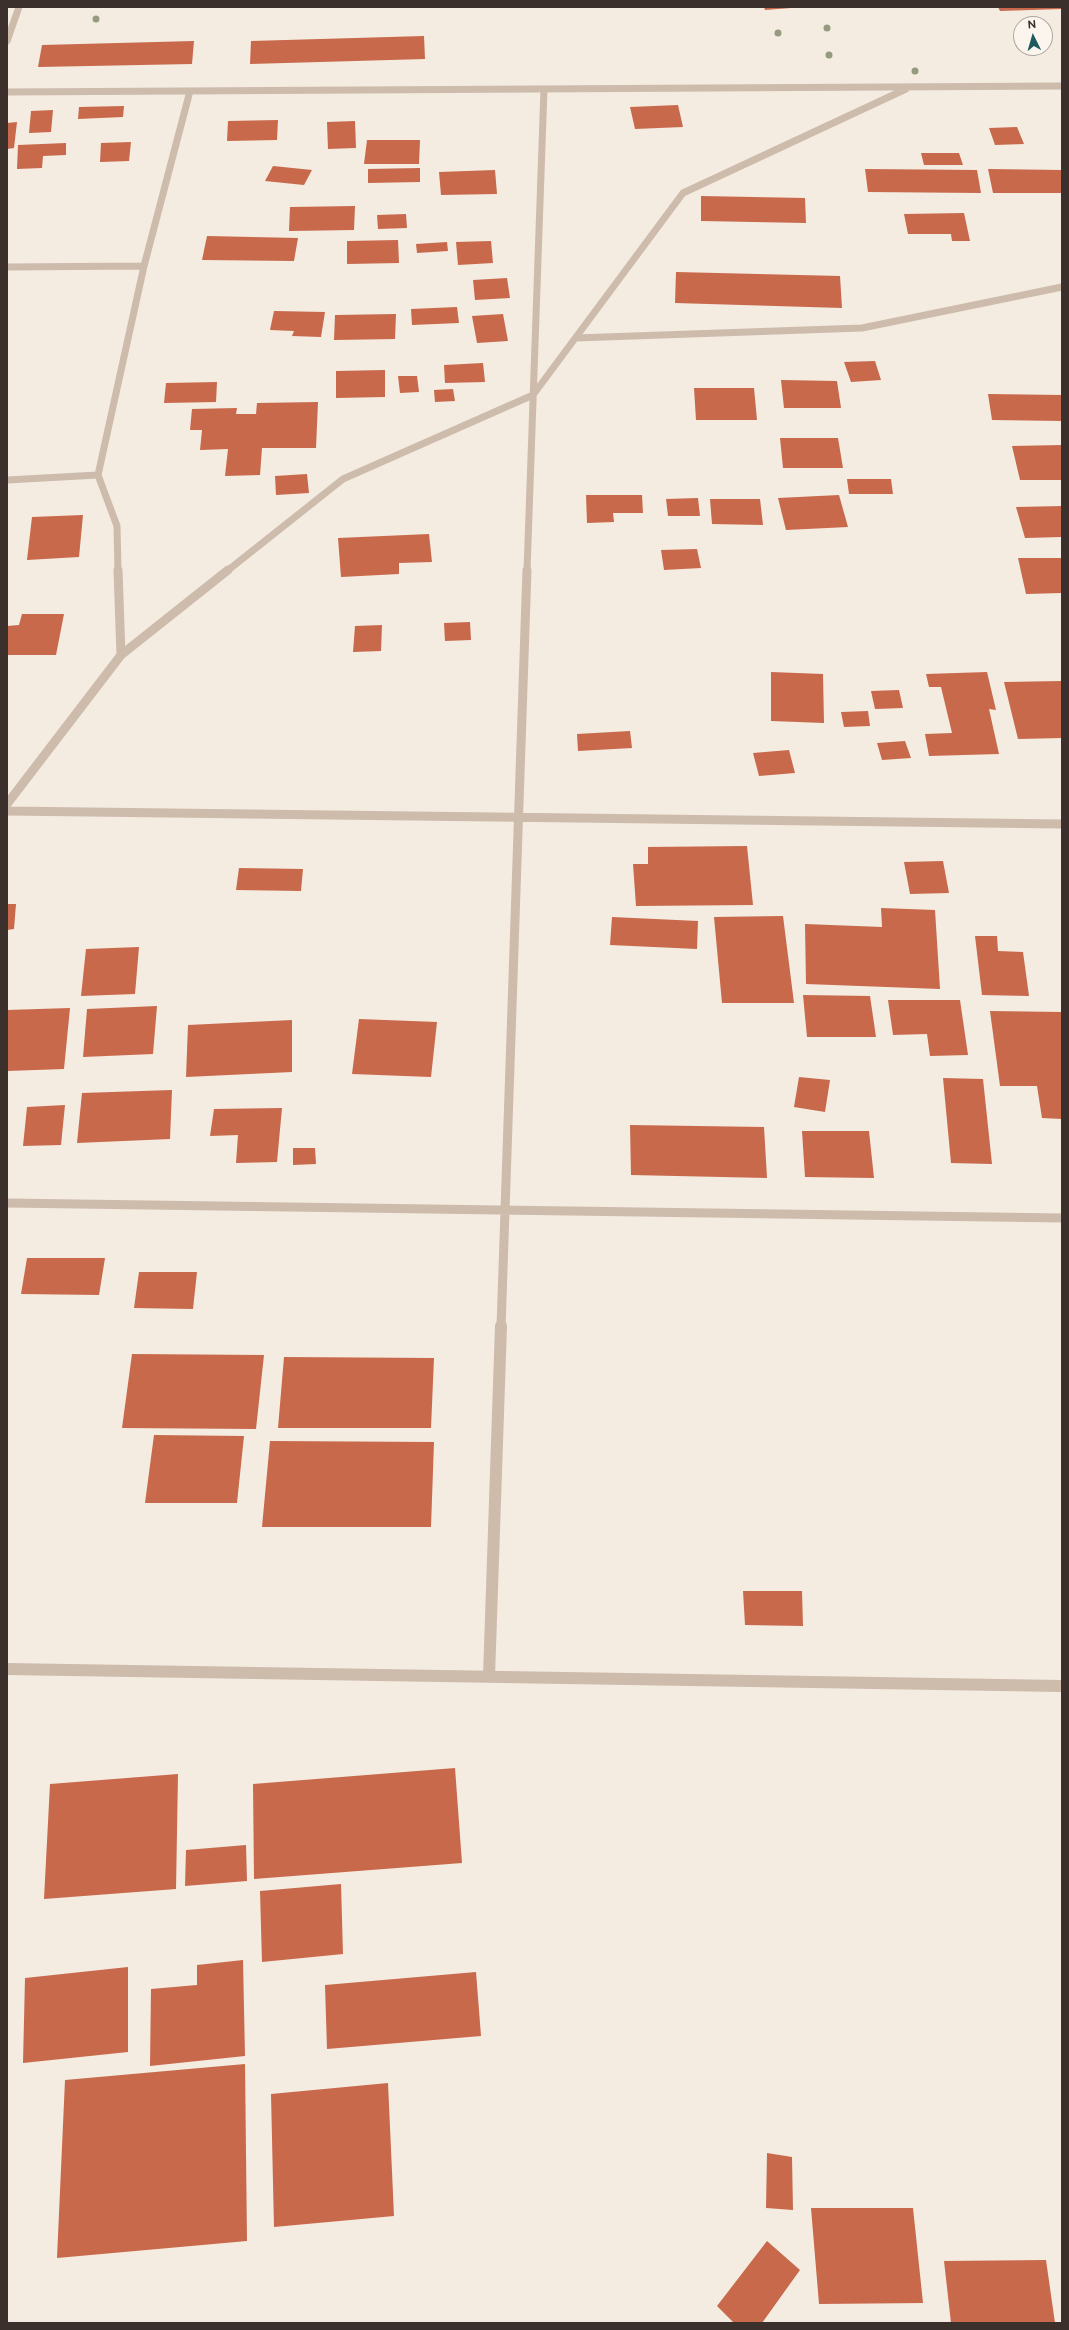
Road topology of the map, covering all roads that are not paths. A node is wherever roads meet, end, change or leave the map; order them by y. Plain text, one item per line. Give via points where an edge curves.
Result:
1 (19, 7) edge
2 (7, 41) edge
3 (1062, 86) edge
4 (909, 87) junction
5 (544, 89) junction
6 (190, 91) junction
7 (7, 92) edge
8 (144, 266) junction
9 (7, 267) edge
10 (1062, 286) edge
11 (576, 338) junction
12 (533, 395) junction
13 (98, 476) junction
14 (7, 480) edge
15 (122, 655) junction
16 (7, 804) edge
17 (7, 811) edge
18 (518, 817) junction
19 (1062, 824) edge
20 (7, 1203) edge
21 (505, 1210) junction
22 (1062, 1218) edge
23 (7, 1669) edge
24 (489, 1676) junction
25 (1062, 1686) edge

1 - 2 street
3 - 4 street
4 - 5 street
4 - 11 street via 683,194
5 - 6 street
5 - 12 street
6 - 7 street
6 - 8 street
8 - 9 street
8 - 13 street
10 - 11 street via 862,328
11 - 12 street
12 - 15 street via 343,479
12 - 18 street
13 - 14 street
13 - 15 street via 117,526
15 - 16 street
17 - 18 street
18 - 19 street
18 - 21 street
20 - 21 street
21 - 22 street
21 - 24 street
23 - 24 street
24 - 25 street

